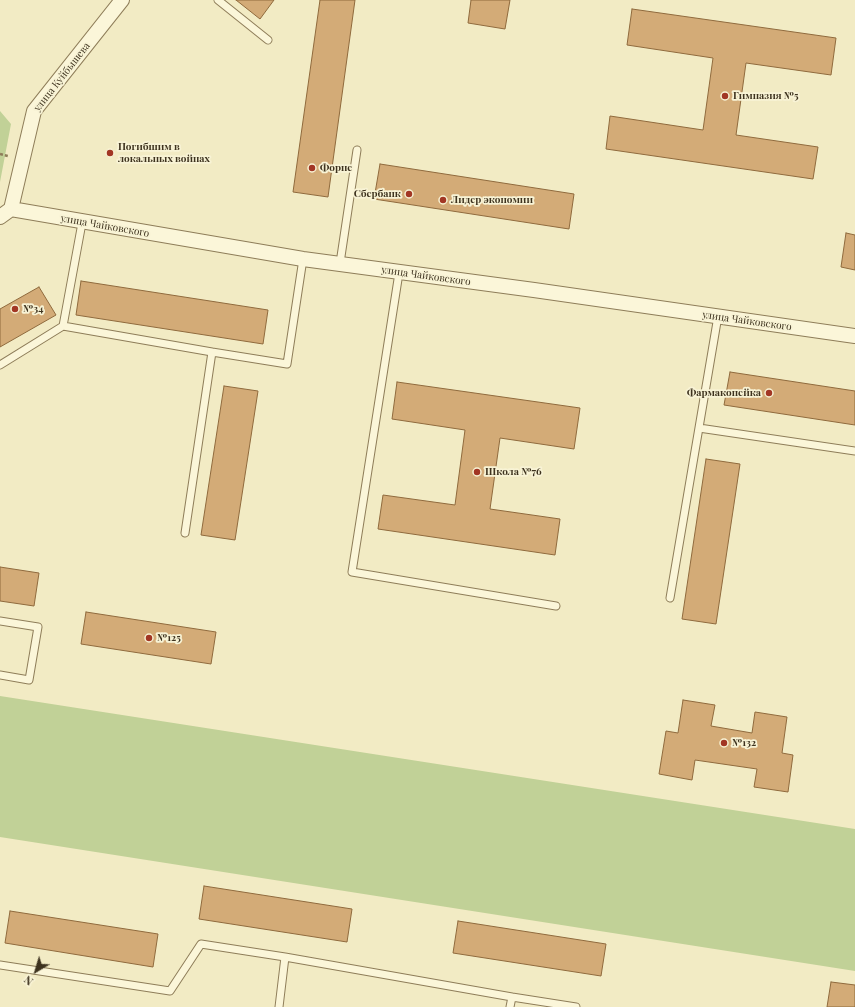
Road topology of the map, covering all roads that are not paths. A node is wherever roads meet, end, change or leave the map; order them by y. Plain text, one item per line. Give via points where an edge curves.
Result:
1 (122, 0) edge
2 (218, 0) edge
3 (268, 40) dead end
4 (357, 150) dead end
5 (5, 213) edge
6 (82, 222) junction
7 (303, 259) junction
8 (340, 264) junction
9 (399, 272) junction
10 (718, 316) junction
11 (63, 326) junction
12 (855, 336) edge
13 (212, 352) junction
14 (0, 365) edge
15 (699, 428) junction
16 (855, 451) edge
17 (185, 533) dead end
18 (670, 598) dead end
19 (556, 606) dead end
20 (0, 621) edge
21 (0, 675) edge
22 (285, 957) junction
23 (0, 965) edge
24 (512, 997) junction
25 (279, 1007) edge
26 (510, 1007) edge
27 (576, 1007) edge

1 - 5 street, улица Куйбышева via 34,111
2 - 3 lane
4 - 8 lane
5 - 6 street, улица Чайковского
6 - 7 street, улица Чайковского
6 - 11 lane
7 - 8 street, улица Чайковского
7 - 13 lane via 287,364
8 - 9 street, улица Чайковского
9 - 10 street, улица Чайковского
9 - 19 lane via 352,572
10 - 12 street, улица Чайковского
10 - 15 lane
11 - 13 lane
11 - 14 lane
13 - 17 lane
15 - 16 lane
15 - 18 lane
20 - 21 lane via 38,627 29,680
22 - 23 lane via 201,944 170,991
22 - 24 lane
22 - 25 lane
24 - 26 lane
24 - 27 lane

